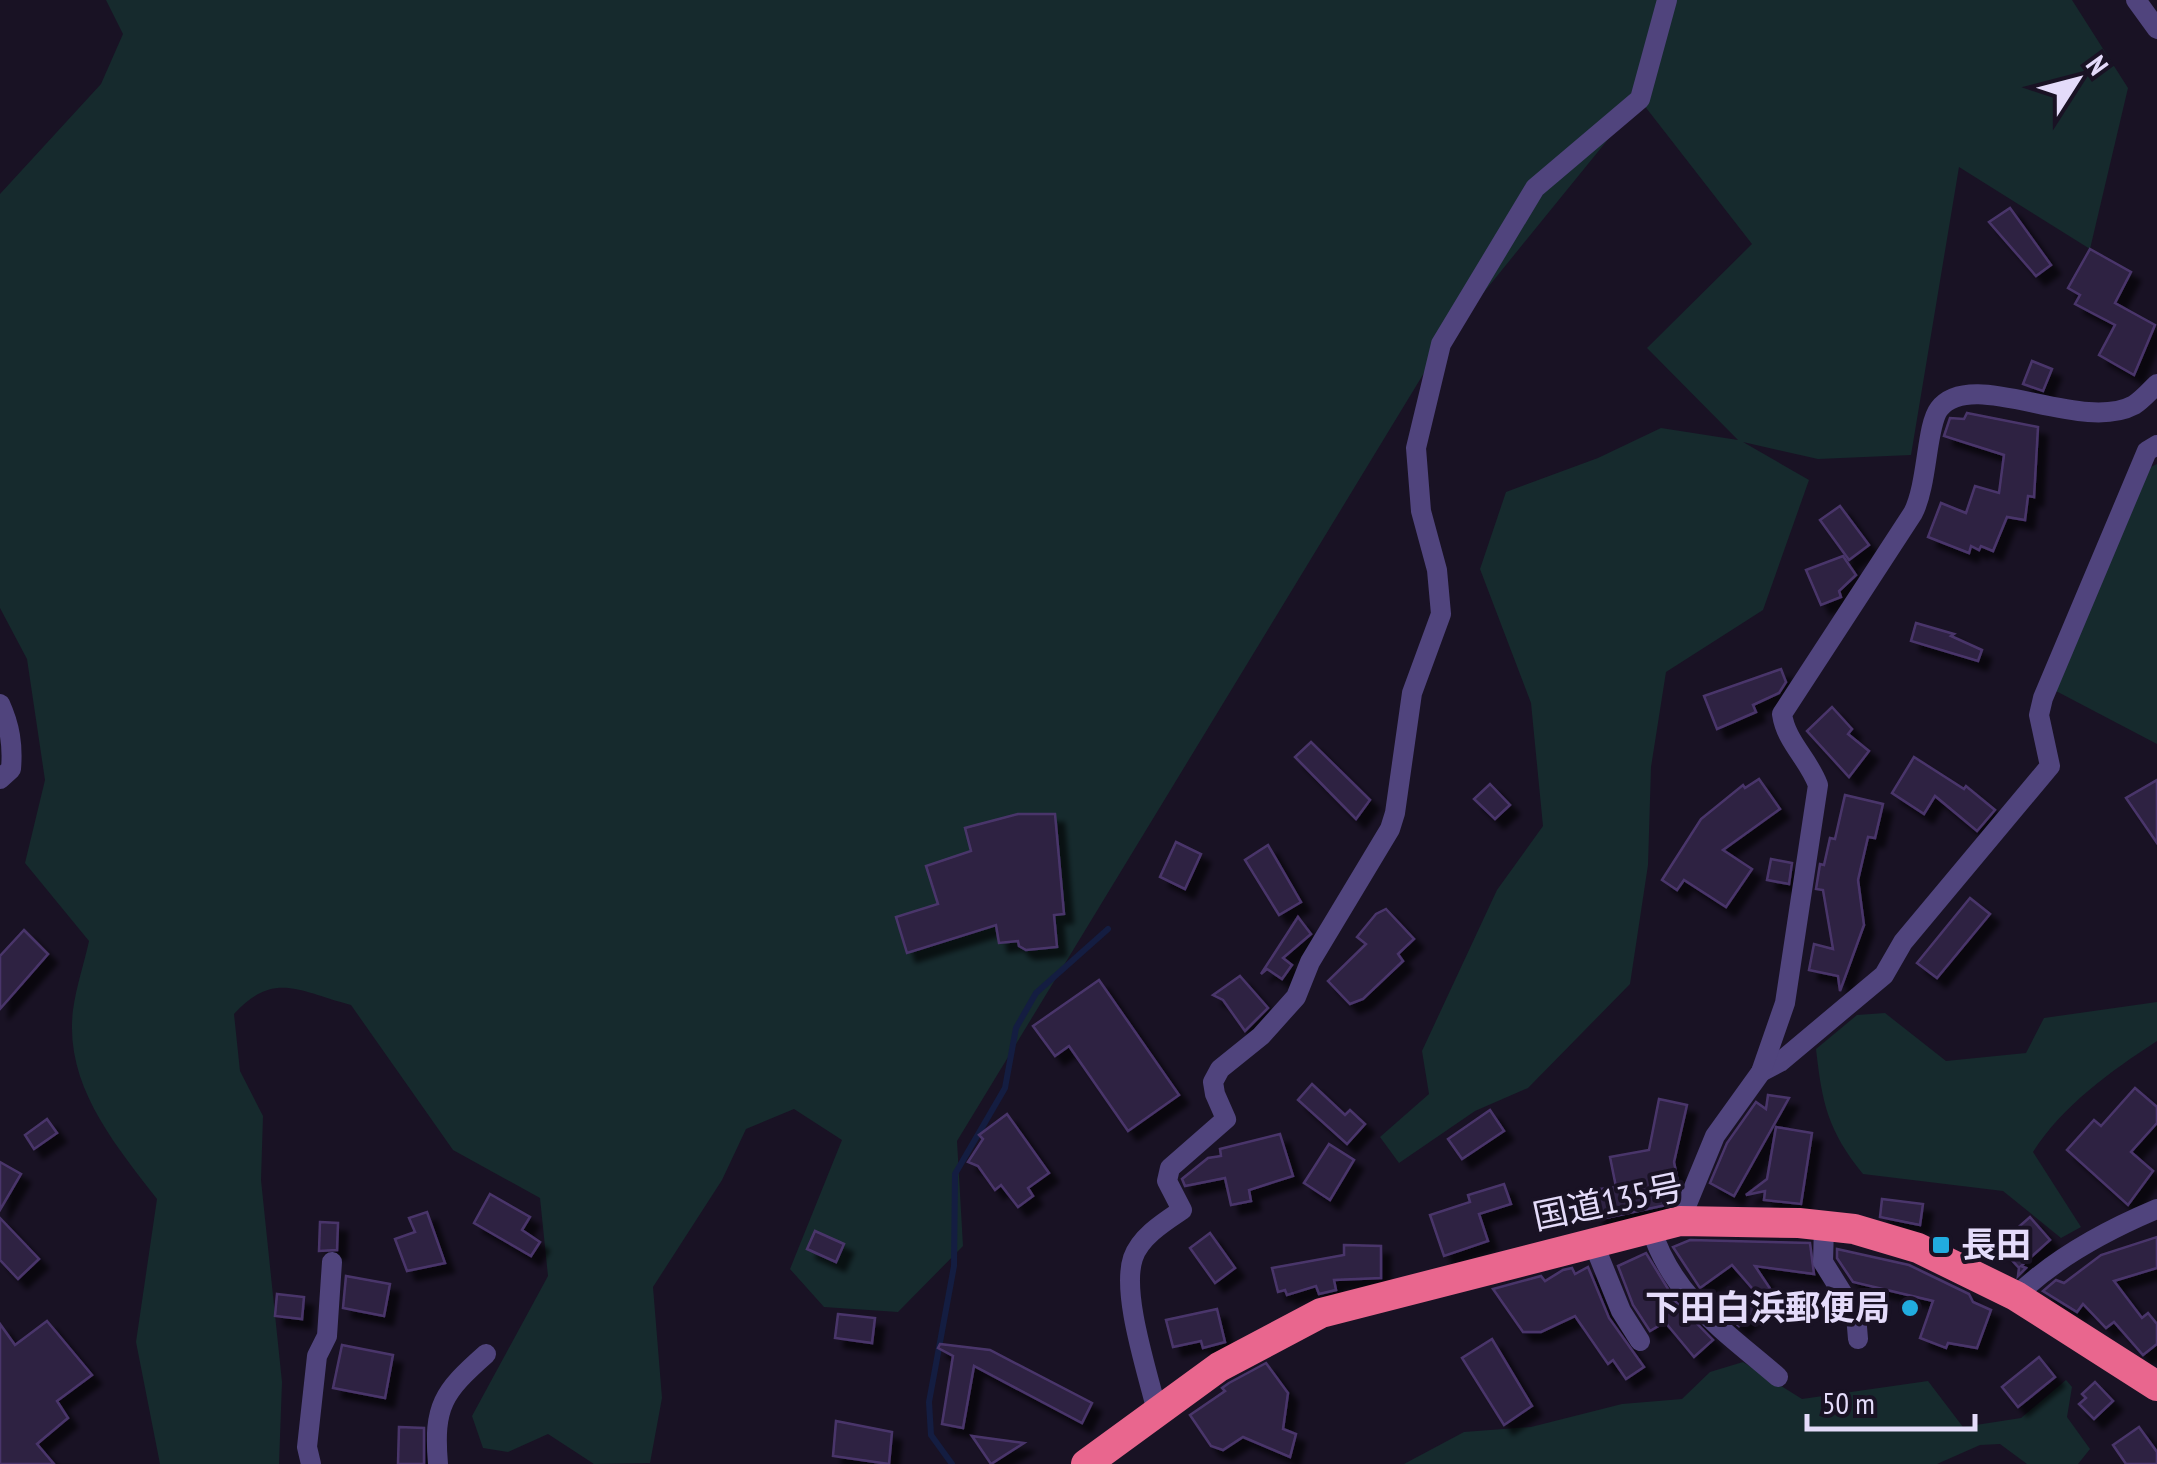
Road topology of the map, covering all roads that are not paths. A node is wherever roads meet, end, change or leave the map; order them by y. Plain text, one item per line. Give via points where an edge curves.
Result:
1 (1667, 0) edge
2 (2136, 0) edge
3 (2157, 30) edge
4 (2157, 384) edge
5 (2157, 445) edge
6 (0, 704) edge
7 (0, 779) edge
8 (1761, 1072) junction
9 (2157, 1210) edge
10 (1666, 1224) junction
11 (1824, 1226) junction
12 (1592, 1242) junction
13 (332, 1262) dead end
14 (2016, 1296) junction
15 (1858, 1339) dead end
16 (1640, 1342) dead end
17 (486, 1354) dead end
18 (1778, 1377) dead end
19 (2157, 1386) edge
20 (1157, 1412) junction
21 (311, 1464) edge
22 (438, 1464) edge
23 (1086, 1464) edge

1 - 20 street via 1640,99 1534,188 1441,344 1416,448 1441,614 1412,694 1398,799 1390,829 1310,962 1296,998 1220,1069 1214,1094 1226,1119 1170,1168 1166,1182 1182,1210 1132,1258 1131,1292
2 - 3 street
4 - 8 street via 2135,404 2109,413 2083,415 2020,398 1970,394 1940,407 1925,490 1782,714 1785,734 1818,784 1785,1003
5 - 8 street via 2148,451 2043,698 2039,715 2050,766 1903,942 1884,975
6 - 7 street via 12,756 11,770
8 - 10 street via 1715,1136
9 - 14 street via 2119,1225
10 - 11 highway, 国道135号 via 1749,1219
10 - 12 highway, 国道135号
10 - 18 street via 1660,1256 1696,1306
11 - 14 highway, 国道135号 via 1918,1248
11 - 15 street via 1823,1262 1856,1315
12 - 16 street
12 - 20 highway, 国道135号 via 1321,1313 1264,1339
13 - 21 street via 307,1447
14 - 19 highway, 国道135号
17 - 22 street via 438,1406
20 - 23 highway, 国道135号

